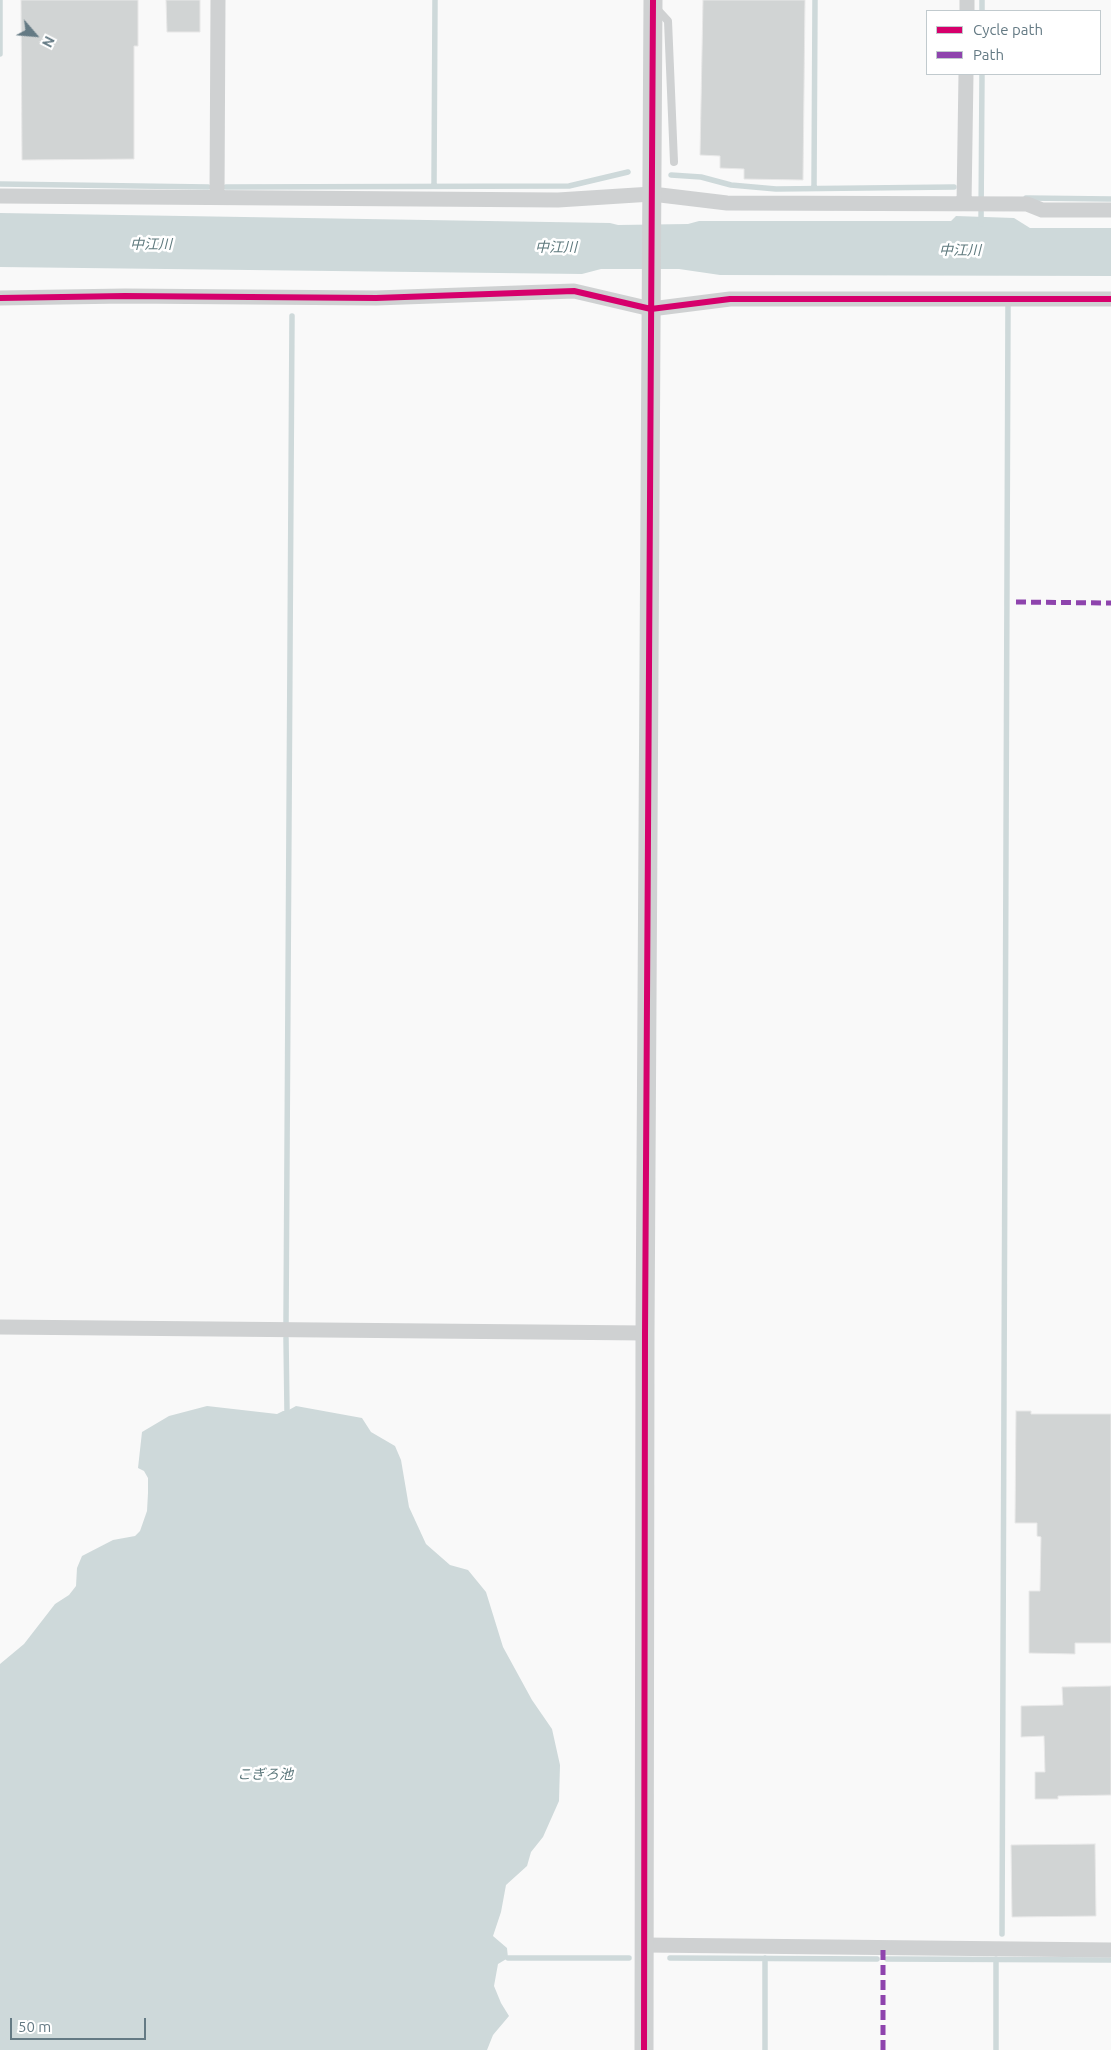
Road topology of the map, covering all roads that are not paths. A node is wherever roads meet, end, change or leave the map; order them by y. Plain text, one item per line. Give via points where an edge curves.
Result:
1 (218, 0) edge
2 (653, 2) edge
3 (966, 75) edge
4 (674, 162) dead end
5 (0, 196) edge
6 (217, 197) junction
7 (652, 200) junction
8 (966, 204) junction
9 (1111, 210) edge
10 (0, 298) edge
11 (1111, 299) edge
12 (651, 300) junction
13 (0, 1327) edge
14 (645, 1332) junction
15 (645, 1945) junction
16 (1111, 1950) edge
17 (644, 2050) edge

1 - 6 street
2 - 4 lane via 668,20
2 - 7 street
3 - 8 street
5 - 6 street
6 - 7 street
7 - 8 street
7 - 12 street
8 - 9 street via 1027,204 1042,210
10 - 12 street via 376,298 574,292
11 - 12 street
12 - 14 street
13 - 14 street
14 - 15 street
15 - 16 street
15 - 17 street

